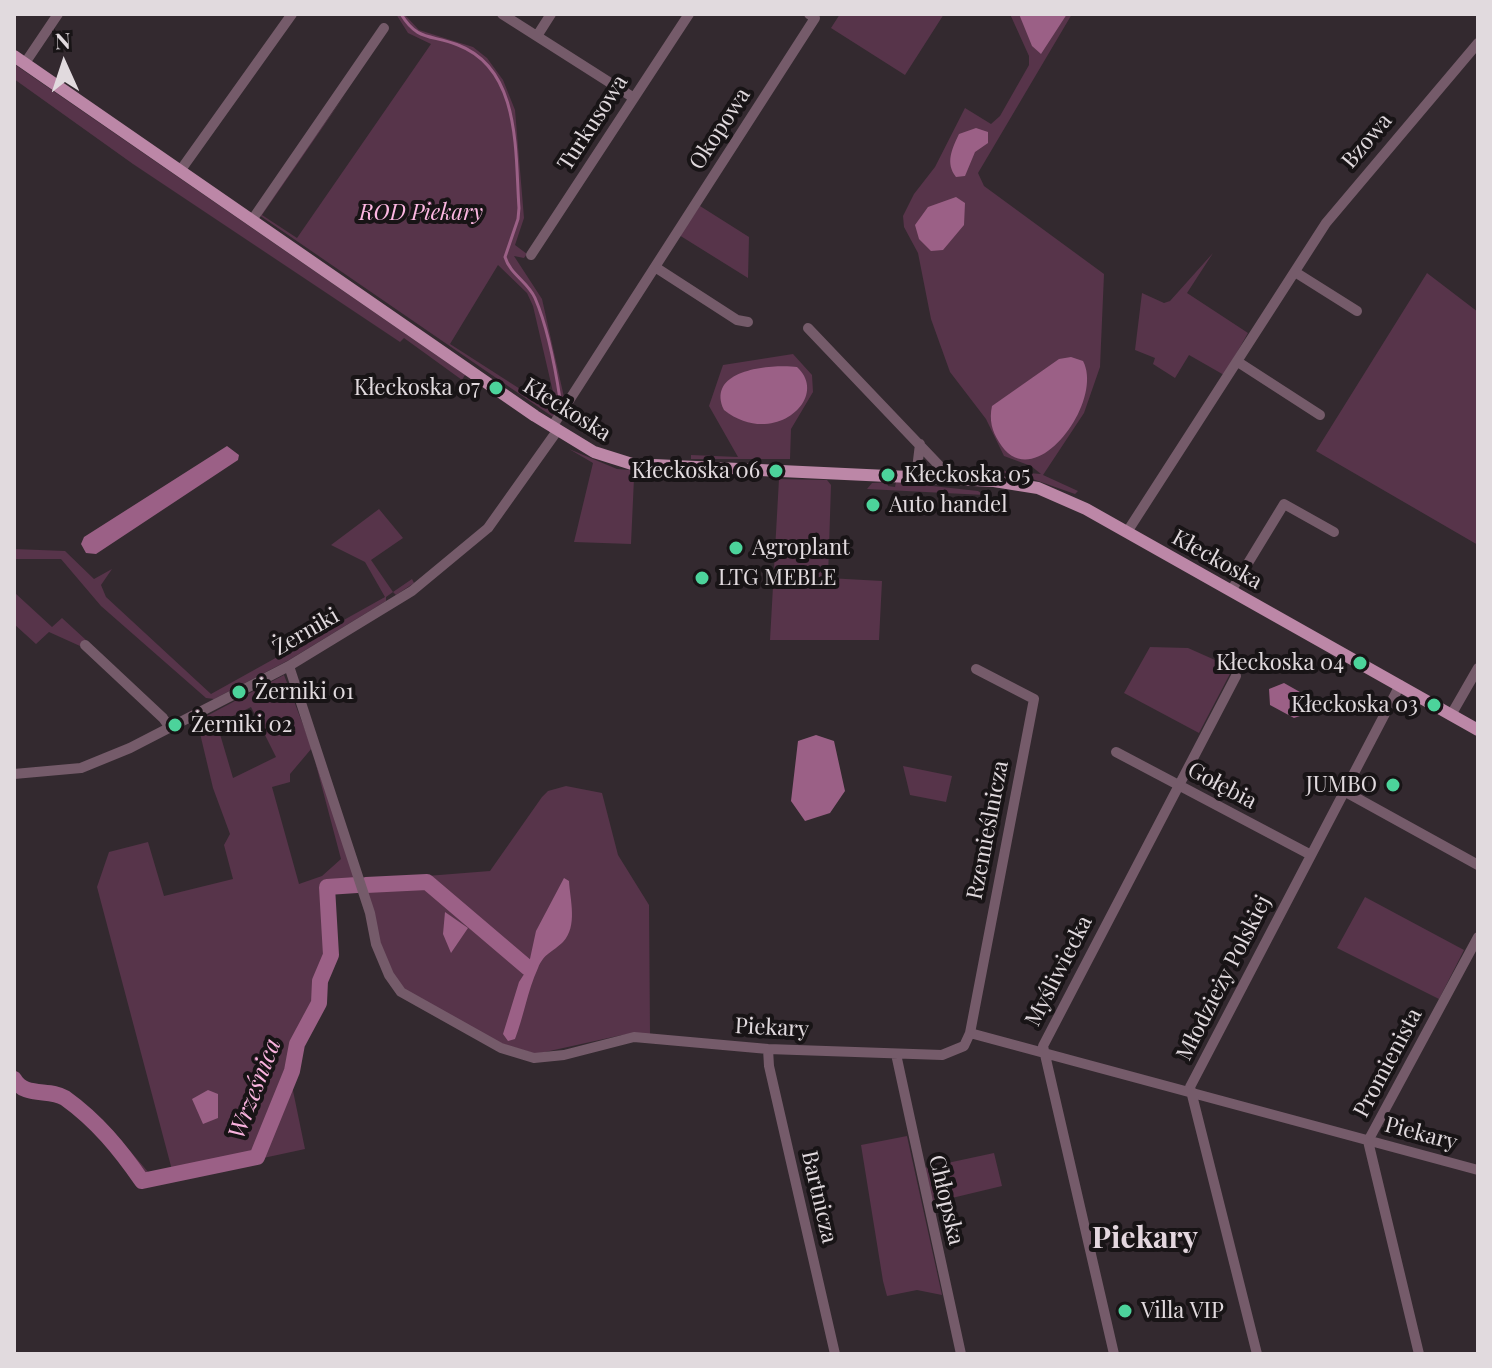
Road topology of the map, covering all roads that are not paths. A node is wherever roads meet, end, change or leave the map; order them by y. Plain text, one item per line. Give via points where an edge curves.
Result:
1 (58, 14) edge
2 (292, 14) edge
3 (502, 14) edge
4 (551, 14) edge
5 (689, 14) edge
6 (809, 14) edge
7 (384, 28) dead end
8 (537, 36) junction
9 (1478, 43) edge
10 (20, 59) edge
11 (634, 98) junction
12 (180, 171) junction
13 (252, 220) junction
14 (531, 255) dead end
15 (655, 267) junction
16 (1295, 272) junction
17 (1357, 311) dead end
18 (748, 322) dead end
19 (808, 328) dead end
20 (1238, 362) junction
21 (1320, 415) dead end
22 (554, 429) junction
23 (920, 444) junction
24 (916, 477) junction
25 (951, 478) junction
26 (1127, 532) junction
27 (1334, 532) dead end
28 (1231, 591) junction
29 (85, 645) dead end
30 (289, 666) junction
31 (1478, 668) edge
32 (976, 669) dead end
33 (1236, 676) dead end
34 (1400, 685) junction
35 (1451, 715) junction
36 (170, 728) junction
37 (1478, 730) edge
38 (1116, 752) dead end
39 (14, 774) edge
40 (1178, 785) junction
41 (1344, 791) junction
42 (1311, 855) junction
43 (1478, 865) edge
44 (1478, 937) edge
45 (970, 1033) junction
46 (768, 1049) junction
47 (1042, 1052) junction
48 (896, 1054) junction
49 (1189, 1092) junction
50 (1368, 1141) junction
51 (1478, 1170) edge
52 (835, 1354) edge
53 (961, 1354) edge
54 (1114, 1354) edge
55 (1257, 1354) edge
56 (1419, 1354) edge

1 - 10 street
2 - 12 street
3 - 8 street
4 - 8 street
5 - 11 street, Turkusowa
6 - 15 street, Okopowa via 815,18
7 - 13 street
8 - 11 street
9 - 16 street, Bzowa via 1339,206
10 - 12 main road, Kłeckoska
11 - 14 street, Turkusowa
12 - 13 main road, Kłeckoska
13 - 22 main road, Kłeckoska
15 - 18 street
15 - 22 street, Okopowa
16 - 17 street
16 - 20 street, Bzowa
19 - 23 street
20 - 21 street
20 - 26 street, Bzowa
22 - 24 main road, Kłeckoska via 594,452 632,464
22 - 30 street, Żerniki via 502,512 475,541 412,591
23 - 24 street
23 - 25 street
24 - 25 main road, Kłeckoska
25 - 26 main road, Kłeckoska via 1038,488
26 - 28 main road, Kłeckoska
27 - 28 street via 1284,504
28 - 34 main road, Kłeckoska
29 - 36 street
30 - 36 street, Żerniki
30 - 46 street, Piekary via 376,944 401,992 501,1048 534,1058 634,1037
31 - 35 street
32 - 45 street, Rzemieślnicza via 1034,699
33 - 40 street, Myśliwiecka
34 - 35 main road, Kłeckoska
34 - 41 street, Młodzieży Polskiej
35 - 37 main road, Kłeckoska
36 - 39 street, Żerniki via 81,768
38 - 40 street, Gołębia
40 - 42 street, Gołębia
40 - 47 street, Myśliwiecka
41 - 42 street, Młodzieży Polskiej
41 - 43 street
42 - 49 street, Młodzieży Polskiej
44 - 50 street, Promienista
45 - 47 street, Piekary
45 - 48 street, Piekary via 954,1052
46 - 48 street, Piekary
46 - 52 street, Bartnicza
47 - 49 street, Piekary
47 - 54 street, Myśliwiecka
48 - 53 street, Chłopska
49 - 50 street, Piekary
49 - 55 street, Młodzieży Polskiej
50 - 51 street, Piekary
50 - 56 street, Promienista

